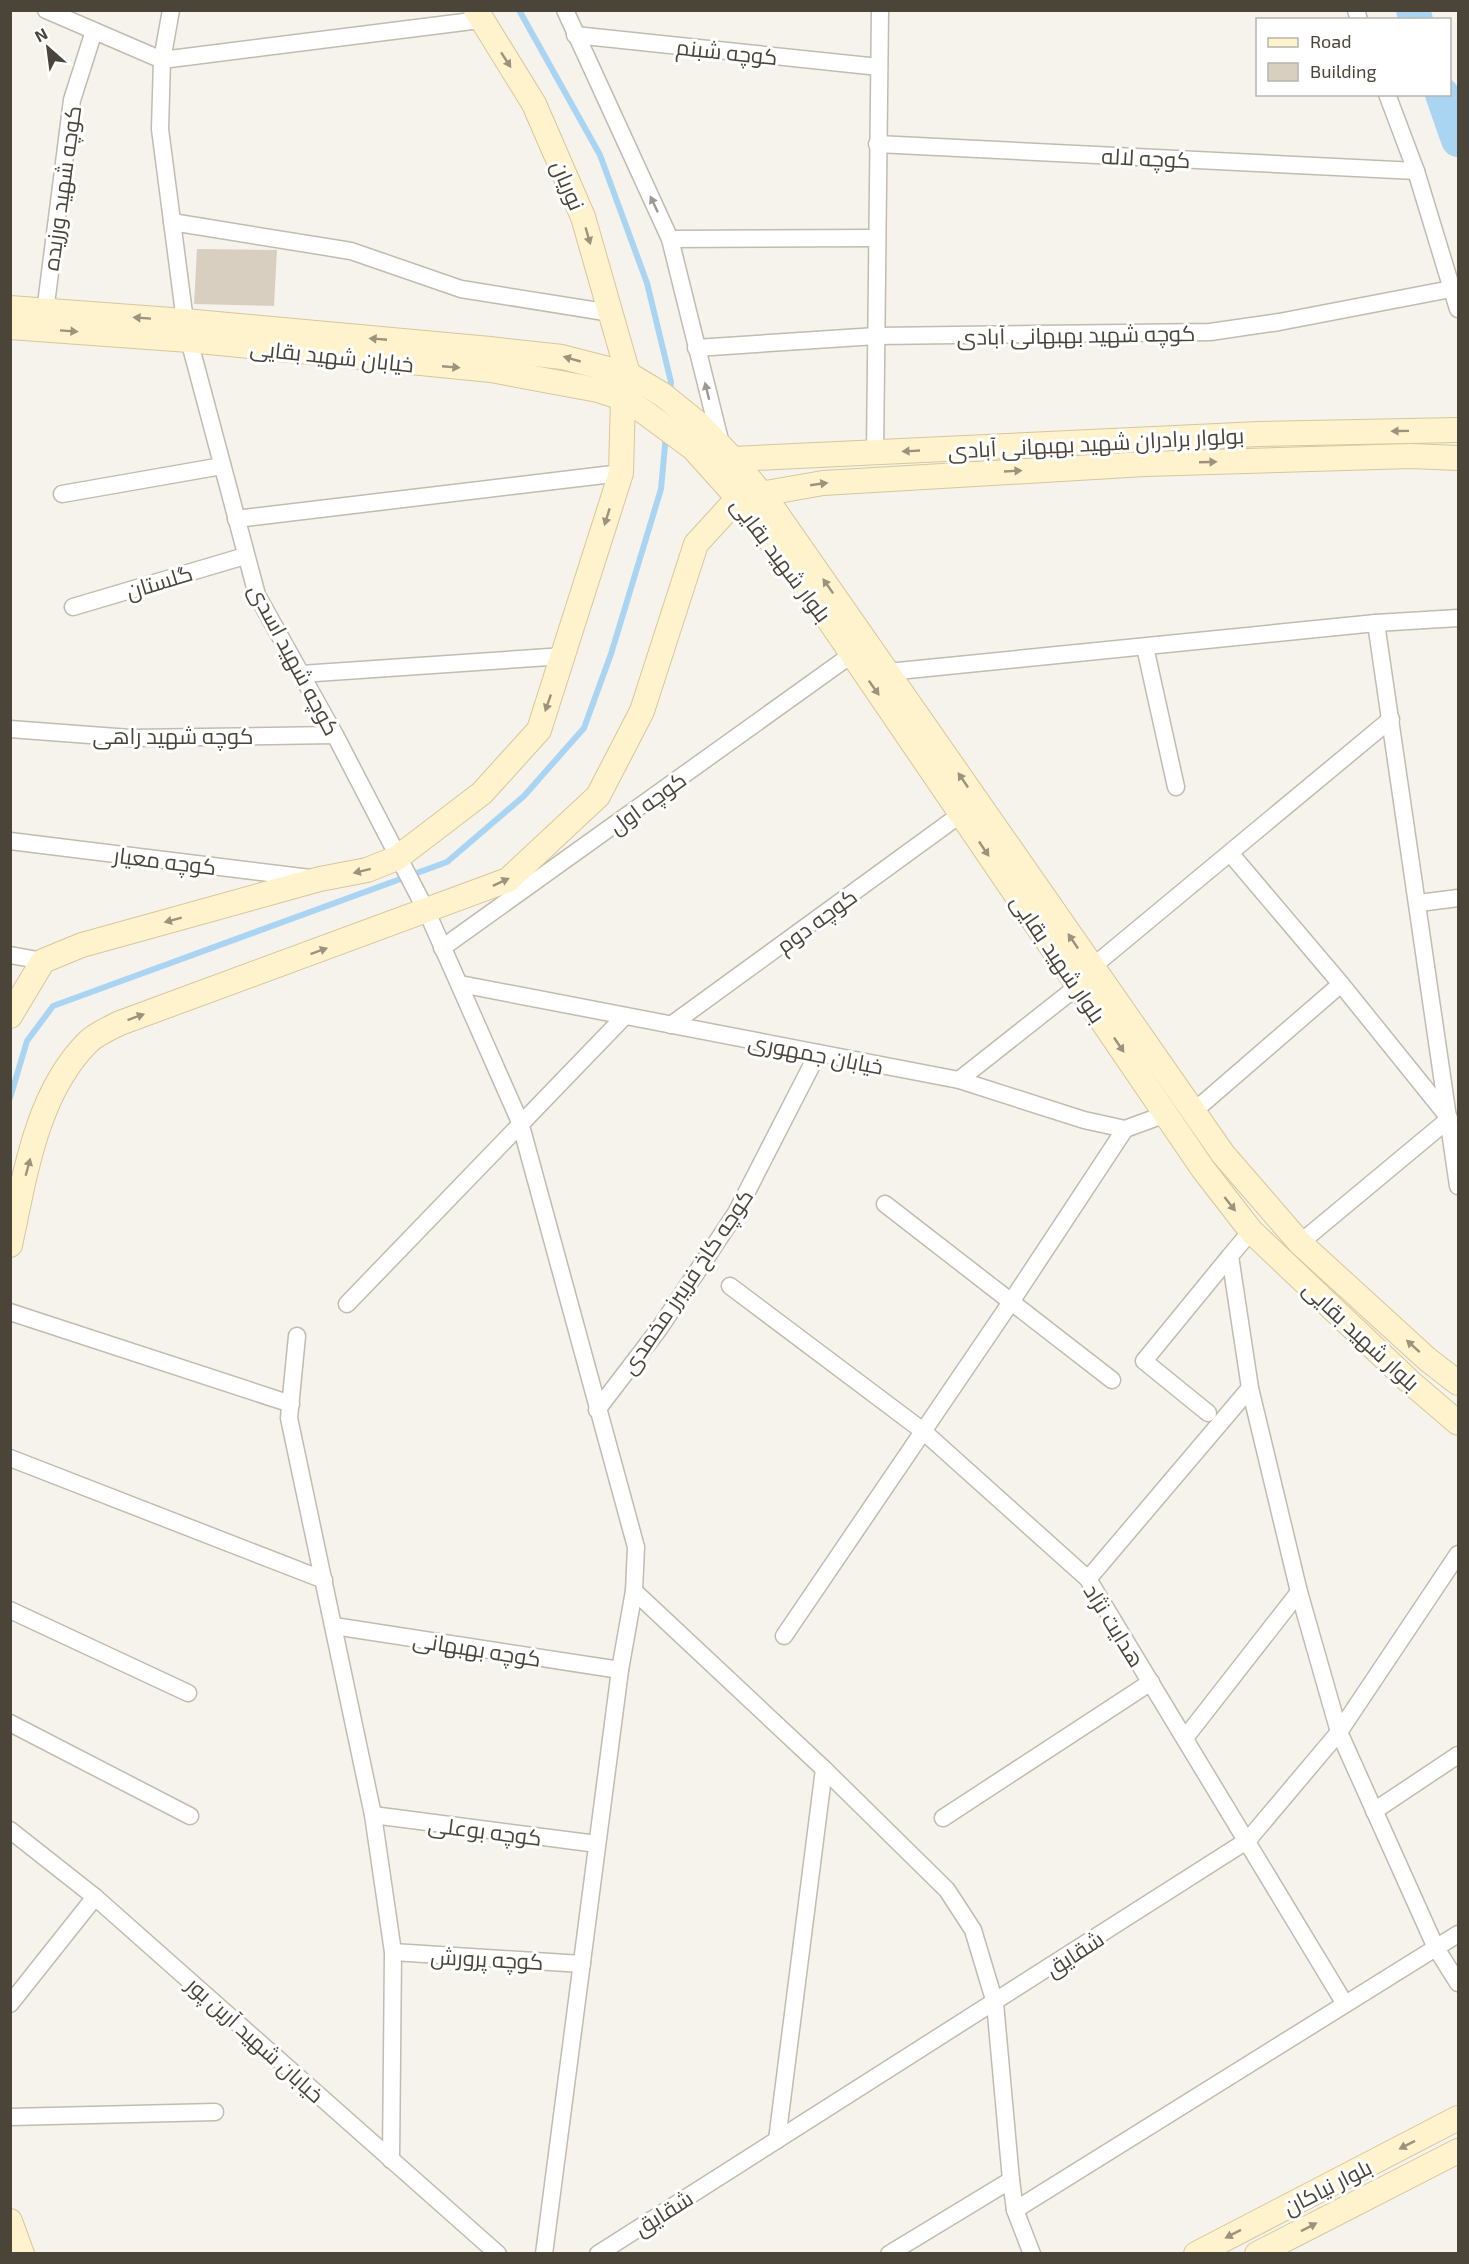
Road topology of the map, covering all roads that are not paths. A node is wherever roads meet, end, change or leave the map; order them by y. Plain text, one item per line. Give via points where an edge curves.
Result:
1 (46, 10) edge
2 (171, 10) edge
3 (565, 10) edge
4 (880, 10) edge
5 (478, 15) edge
6 (94, 31) junction
7 (575, 35) junction
8 (162, 60) junction
9 (879, 67) junction
10 (1389, 96) edge
11 (877, 144) junction
12 (1416, 171) junction
13 (172, 222) junction
14 (877, 238) junction
15 (670, 239) junction
16 (1451, 288) junction
17 (10, 308) edge
18 (1458, 309) edge
19 (45, 312) junction
20 (611, 313) junction
21 (10, 327) edge
22 (187, 331) junction
23 (876, 336) junction
24 (696, 348) junction
25 (628, 374) junction
26 (622, 398) junction
27 (699, 424) joint
28 (1458, 430) edge
29 (875, 453) junction
30 (719, 455) junction
31 (1458, 458) edge
32 (222, 466) junction
33 (621, 473) junction
34 (62, 494) dead end
35 (750, 495) junction
36 (236, 519) junction
37 (244, 556) junction
38 (73, 607) dead end
39 (1458, 618) edge
40 (1376, 623) junction
41 (1145, 647) junction
42 (851, 655) junction
43 (564, 656) junction
44 (888, 672) junction
45 (302, 674) junction
46 (1391, 718) junction
47 (10, 729) edge
48 (335, 735) junction
49 (1176, 787) dead end
50 (960, 814) junction
51 (10, 841) edge
52 (1230, 853) junction
53 (398, 861) junction
54 (320, 879) junction
55 (1458, 898) edge
56 (1419, 903) junction
57 (427, 912) junction
58 (442, 948) junction
59 (10, 956) edge
60 (43, 962) junction
61 (1085, 977) junction
62 (460, 984) junction
63 (1341, 984) junction
64 (10, 1016) edge
65 (625, 1016) junction
66 (671, 1025) junction
67 (818, 1053) junction
68 (959, 1080) junction
69 (1193, 1112) junction
70 (1166, 1114) junction
71 (1454, 1119) edge
72 (520, 1122) junction
73 (1125, 1129) junction
74 (1458, 1186) edge
75 (885, 1204) dead end
76 (1251, 1231) junction
77 (1300, 1243) junction
78 (10, 1245) edge
79 (1230, 1256) junction
80 (730, 1286) dead end
81 (1011, 1302) junction
82 (346, 1304) dead end
83 (10, 1312) edge
84 (297, 1336) dead end
85 (1112, 1380) dead end
86 (1458, 1383) edge
87 (1250, 1388) junction
88 (291, 1404) junction
89 (597, 1410) junction
90 (1208, 1413) dead end
91 (1458, 1423) edge
92 (923, 1431) junction
93 (10, 1458) edge
94 (1458, 1554) edge
95 (324, 1580) junction
96 (1088, 1580) junction
97 (634, 1591) junction
98 (1299, 1592) junction
99 (10, 1610) edge
100 (334, 1626) junction
101 (784, 1636) dead end
102 (620, 1670) junction
103 (1151, 1682) junction
104 (188, 1694) dead end
105 (10, 1723) edge
106 (1339, 1732) junction
107 (1185, 1738) junction
108 (1458, 1755) edge
109 (824, 1769) junction
110 (1374, 1811) junction
111 (373, 1815) junction
112 (190, 1816) dead end
113 (944, 1818) dead end
114 (10, 1830) edge
115 (1248, 1840) junction
116 (597, 1844) junction
117 (95, 1897) junction
118 (1458, 1934) edge
119 (1436, 1948) junction
120 (393, 1952) junction
121 (582, 1964) junction
122 (1458, 1983) edge
123 (995, 2003) junction
124 (10, 2004) edge
125 (1345, 2004) junction
126 (215, 2112) dead end
127 (10, 2117) edge
128 (1458, 2118) edge
129 (777, 2140) junction
130 (1458, 2151) edge
131 (392, 2160) junction
132 (1011, 2180) junction
133 (1016, 2210) junction
134 (10, 2221) edge
135 (22, 2253) edge
136 (498, 2253) edge
137 (544, 2253) edge
138 (598, 2253) edge
139 (889, 2253) edge
140 (1032, 2253) edge
141 (1196, 2253) edge
142 (1257, 2253) edge

1 - 6 street
2 - 8 street, کوچه شهید اسدی
3 - 7 street
4 - 9 street
5 - 8 street
5 -> 20 main road, نوریان via 534,104 583,217
6 - 8 street
6 - 19 street, کوچه شهید ورزیده via 72,100
7 - 9 street, کوچه شبنم
15 -> 7 street
8 - 13 street, کوچه شهید اسدی via 160,129
9 - 11 street
10 - 12 street
11 - 12 street, کوچه لاله
11 - 14 street
12 - 16 street
13 - 20 street via 351,251 461,289
13 - 22 street, کوچه شهید اسدی
14 - 15 street
14 - 23 street
15 - 24 street
16 - 18 street
16 - 23 street, کوچه شهید بهبهانی آبادی via 1210,332
17 - 19 main road, خیابان شهید بقایی
22 -> 19 main road, خیابان شهید بقایی
20 - 25 main road, نوریان
21 -> 22 main road, خیابان شهید بقایی
25 -> 22 main road, خیابان شهید بقایی via 562,357
22 -> 26 main road, خیابان شهید بقایی via 491,370
22 - 32 street, کوچه شهید اسدی
23 - 24 street, کوچه شهید بهبهانی آبادی
23 - 29 street
30 -> 24 street
25 - 26 main road
25 - 27 main road, خیابان شهید بقایی
26 - 30 main road, خیابان شهید بقایی
26 - 33 main road
27 - 30 main road, بلوار شهید بقایی
28 -> 29 main road, بولوار برادران شهید بهبهانی آبادی via 1259,434
29 - 30 main road, بولوار برادران شهید بهبهانی آبادی
30 - 35 main road, بلوار شهید بقایی
30 - 35 main road, بلوار شهید بقایی
35 -> 31 main road, بولوار برادران شهید بهبهانی آبادی via 823,483 1146,464
32 - 34 street
32 - 36 street, کوچه شهید اسدی
33 - 36 street
33 -> 43 main road
35 - 42 main road, بلوار شهید بقایی
44 -> 35 main road, بلوار شهید بقایی
57 -> 35 main road via 508,880 598,796 642,711 696,544
36 - 37 street, کوچه شهید اسدی
37 - 38 street, گلستان
37 - 45 street, کوچه شهید اسدی via 257,595
39 - 40 street
40 - 41 street
40 - 46 street
41 - 44 street
41 - 49 street
42 -> 50 main road, بلوار شهید بقایی
42 - 58 street, کوچه اول
43 - 45 street
43 -> 53 main road via 539,730 482,793
61 -> 44 main road, بلوار شهید بقایی
45 - 48 street, کوچه شهید اسدی
46 - 52 street
46 - 56 street
47 - 48 street, کوچه شهید راهی via 130,738
48 - 53 street, کوچه شهید اسدی
50 -> 61 main road, بلوار شهید بقایی
50 - 66 street, کوچه دوم
51 - 54 street, کوچه معیار
52 - 61 street
52 - 63 street
53 -> 54 main road
53 - 57 street, کوچه شهید اسدی
54 -> 60 main road via 82,945
55 - 56 street
56 - 71 street
57 - 58 street, کوچه شهید اسدی
78 -> 57 main road via 41,1117 70,1064 90,1040 120,1023
58 - 62 street, کوچه شهید اسدی
59 - 60 street
60 - 64 main road
61 - 68 street
61 - 69 main road, بلوار شهید بقایی
61 -> 70 main road, بلوار شهید بقایی
62 - 65 street, خیابان جمهوری
62 - 72 street, کوچه شهید اسدی
63 - 69 street
63 - 71 street
65 - 66 street, خیابان جمهوری
65 - 72 street
66 - 67 street, خیابان جمهوری
67 - 68 street, خیابان جمهوری
67 - 89 street, کوچه کاخ فریبرز مخمدی via 736,1213 659,1329
68 - 73 street, خیابان جمهوری
69 - 77 main road, بلوار شهید بقایی via 1222,1154
70 - 73 street
70 -> 76 main road, بلوار شهید بقایی
71 - 74 street
71 - 77 street
72 - 82 street
72 - 89 street, کوچه شهید اسدی
73 - 81 street
75 - 81 street
76 - 79 street
76 - 91 main road, بلوار شهید بقایی
86 -> 77 main road, بلوار شهید بقایی
79 - 87 street
79 - 90 street via 1144,1361
80 - 92 street, هدایت نژاد
81 - 85 street
81 - 92 street
83 - 88 street
84 - 88 street
87 - 96 street
87 - 98 street
88 - 95 street via 289,1418
89 - 97 street, کوچه شهید اسدی via 636,1548
92 - 96 street, هدایت نژاد
92 - 101 street
93 - 95 street
94 - 106 street, شقایق
95 - 100 street
96 - 103 street, هدایت نژاد
97 - 102 street, کوچه شهید اسدی
97 - 109 street
98 - 106 street
98 - 107 street
99 - 104 street
100 - 102 street, کوچه بهبهانی
100 - 111 street
102 - 116 street, کوچه شهید اسدی
103 - 107 street, هدایت نژاد
103 - 113 street
105 - 112 street
106 - 110 street
106 - 115 street, شقایق
107 - 115 street, هدایت نژاد
108 - 110 street
109 - 123 street via 947,1890 973,1930
109 - 129 street
110 - 119 street
111 - 116 street, کوچه بوعلی
111 - 120 street
114 - 117 street, خیابان شهید آرین پور
115 - 123 street, شقایق
115 - 125 street, هدایت نژاد
116 - 121 street, کوچه شهید اسدی
117 - 124 street
117 - 131 street, خیابان شهید آرین پور
118 - 119 street
119 - 122 street
119 - 125 street
120 - 121 street, کوچه پرورش
120 - 131 street
121 - 137 street, کوچه شهید اسدی
123 - 129 street, شقایق
123 - 132 street
125 - 133 street
126 - 127 street
128 -> 141 main road, بلوار نیاکان
129 - 138 street, شقایق
142 -> 130 main road, بلوار نیاکان
131 - 136 street, خیابان شهید آرین پور
132 - 133 street
132 - 139 street
133 - 140 street
134 - 135 main road

